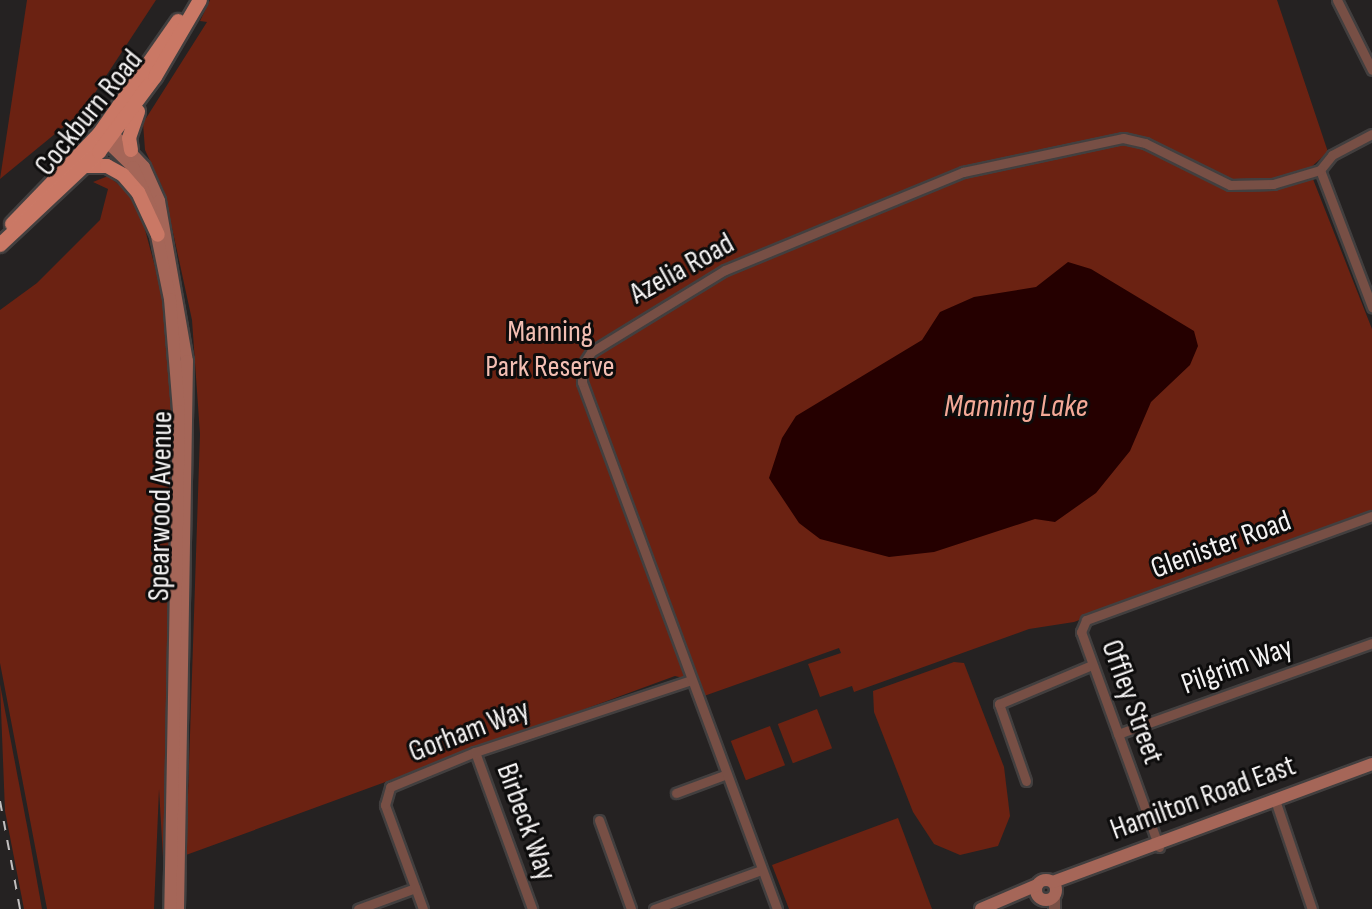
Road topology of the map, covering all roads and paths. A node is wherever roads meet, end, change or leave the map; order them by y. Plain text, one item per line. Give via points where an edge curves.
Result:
1 (190, 0) edge
2 (200, 0) edge
3 (1337, 0) edge
4 (1372, 70) edge
5 (144, 93) junction
6 (106, 134) junction
7 (1372, 134) edge
8 (131, 150) junction
9 (86, 166) junction
10 (1320, 170) junction
11 (0, 235) edge
12 (158, 235) junction
13 (0, 245) edge
14 (1372, 307) edge
15 (1372, 516) edge
16 (1086, 620) joint
17 (1372, 643) edge
18 (1092, 665) junction
19 (689, 681) junction
20 (1118, 734) junction
21 (475, 752) junction
22 (1372, 767) edge
23 (727, 774) junction
24 (1026, 781) dead end
25 (676, 793) dead end
26 (1276, 802) junction
27 (599, 820) dead end
28 (1158, 845) junction
29 (761, 870) junction
30 (415, 888) junction
31 (1018, 897) junction
32 (1051, 898) edge
33 (170, 909) edge
34 (178, 909) edge
35 (358, 909) edge
36 (423, 909) edge
37 (532, 909) edge
38 (631, 909) edge
39 (654, 909) edge
40 (777, 909) edge
41 (981, 909) edge
42 (1312, 909) edge

1 - 6 main road, Cockburn Road
2 - 5 main road, Cockburn Road
3 - 4 street
5 - 6 main road, Cockburn Road
5 - 8 main road via 131,125
6 - 8 main road, Spearwood Avenue
6 - 9 main road, Cockburn Road
6 - 11 main road, Cockburn Road
6 - 12 main road, Spearwood Avenue via 144,187
7 - 10 street via 1332,155
8 - 34 main road, Spearwood Avenue via 159,201 187,361
9 - 12 main road via 107,166 123,175 138,192
9 - 13 main road, Cockburn Road
10 - 14 street
10 - 19 street, Azelia Road via 1273,184 1230,185 1145,143 1123,138 963,172 725,270 591,352 582,366 582,382
12 - 33 main road, Spearwood Avenue via 170,299 179,411
15 - 16 street, Glenister Road
16 - 18 street, Offley Street via 1081,632
17 - 20 street, Pilgrim Way
18 - 20 street, Offley Street
18 - 24 street via 999,704
19 - 21 street, Gorham Way
19 - 23 street, Azelia Road
20 - 28 street, Offley Street
21 - 30 street, Gorham Way via 390,787 385,794
21 - 37 street, Birbeck Way
22 - 26 main road, Hamilton Road East
23 - 25 street
23 - 29 street, Azelia Road
26 - 28 main road, Hamilton Road East
26 - 42 street
27 - 38 street
28 - 32 main road, Hamilton Road East
29 - 39 street
29 - 40 street, Azelia Road
30 - 35 street
30 - 36 street, Gorham Way
31 - 32 main road
31 - 32 main road via 1037,885
31 - 41 main road

